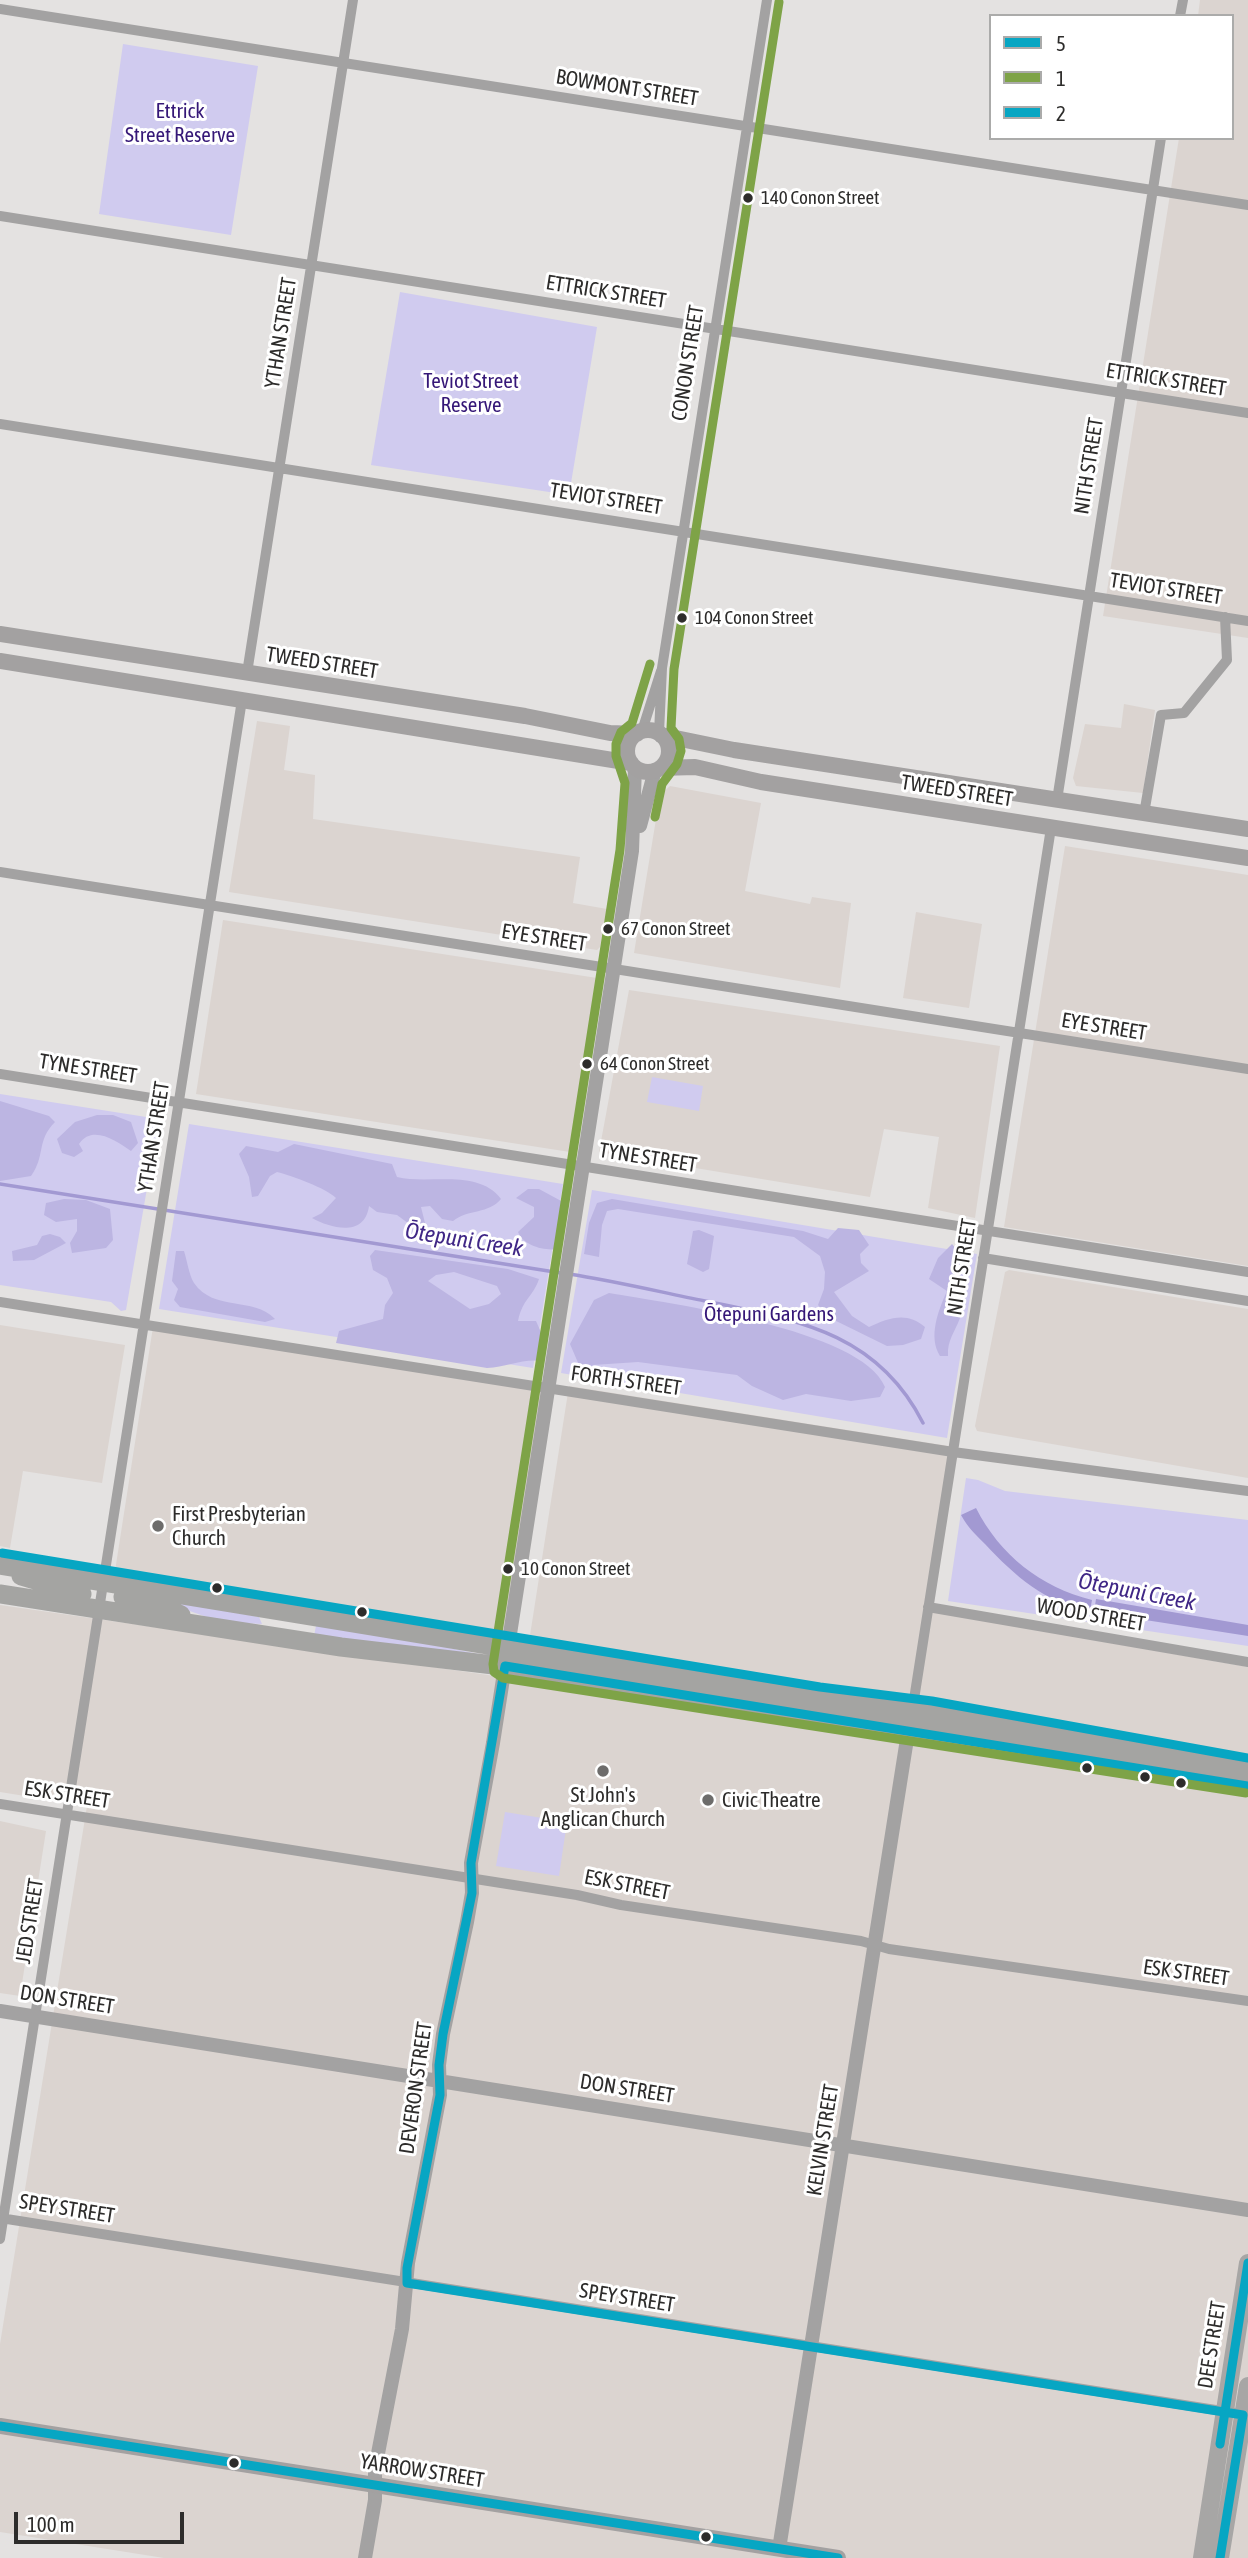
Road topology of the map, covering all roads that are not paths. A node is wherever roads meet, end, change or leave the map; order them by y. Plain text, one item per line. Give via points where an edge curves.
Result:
1 (353, 0) edge
2 (767, 0) edge
3 (0, 9) edge
4 (343, 63) junction
5 (747, 126) junction
6 (1161, 140) edge
7 (1152, 190) junction
8 (1248, 205) edge
9 (0, 216) edge
10 (311, 265) junction
11 (715, 328) junction
12 (1120, 392) junction
13 (1248, 413) edge
14 (0, 424) edge
15 (279, 468) junction
16 (683, 531) junction
17 (1088, 596) junction
18 (1225, 617) junction
19 (1248, 621) edge
20 (0, 634) edge
21 (0, 661) edge
22 (223, 668) junction
23 (662, 668) junction
24 (247, 673) junction
25 (242, 700) junction
26 (265, 703) junction
27 (639, 732) junction
28 (660, 734) junction
29 (633, 765) junction
30 (658, 769) junction
31 (855, 769) junction
32 (850, 796) junction
33 (1034, 797) junction
34 (1057, 800) junction
35 (1144, 814) junction
36 (1051, 828) junction
37 (1248, 830) edge
38 (1074, 831) junction
39 (632, 851) junction
40 (1248, 858) edge
41 (0, 872) edge
42 (210, 905) junction
43 (614, 969) junction
44 (1019, 1033) junction
45 (1248, 1069) edge
46 (0, 1074) edge
47 (179, 1102) junction
48 (583, 1168) junction
49 (988, 1231) junction
50 (983, 1258) junction
51 (1248, 1272) edge
52 (1248, 1301) edge
53 (0, 1302) edge
54 (144, 1324) junction
55 (548, 1388) junction
56 (953, 1452) junction
57 (1248, 1491) edge
58 (0, 1567) edge
59 (0, 1594) edge
60 (101, 1595) junction
61 (258, 1606) junction
62 (928, 1607) junction
63 (257, 1634) junction
64 (507, 1656) junction
65 (1248, 1662) edge
66 (910, 1721) junction
67 (1248, 1768) edge
68 (1208, 1769) junction
69 (1248, 1783) edge
70 (0, 1804) edge
71 (67, 1814) junction
72 (471, 1878) junction
73 (875, 1945) junction
74 (1248, 2001) edge
75 (0, 2011) edge
76 (35, 2017) junction
77 (439, 2080) junction
78 (844, 2143) junction
79 (1248, 2210) edge
80 (2, 2219) edge
81 (0, 2239) edge
82 (1248, 2263) edge
83 (407, 2283) junction
84 (811, 2346) junction
85 (1248, 2386) edge
86 (1225, 2412) junction
87 (1246, 2415) edge
88 (0, 2426) edge
89 (375, 2485) junction
90 (778, 2553) edge
91 (365, 2558) edge
92 (838, 2558) edge
93 (1202, 2558) edge
94 (1220, 2558) edge

1 - 4 street, YTHAN STREET
2 - 5 street, CONON STREET
3 - 4 street, BOWMONT STREET
4 - 5 street, BOWMONT STREET
4 - 10 street, YTHAN STREET
5 - 7 street, BOWMONT STREET
5 - 11 street, CONON STREET
6 - 7 street, NITH STREET
7 - 8 street, BOWMONT STREET
7 - 12 street, NITH STREET
9 - 10 street, ETTRICK STREET
10 - 11 street, ETTRICK STREET
10 - 15 street, YTHAN STREET
11 - 12 street, ETTRICK STREET
11 - 16 street, CONON STREET
12 - 13 street, ETTRICK STREET
12 - 17 street, NITH STREET
14 - 15 street, TEVIOT STREET
15 - 16 street, TEVIOT STREET
15 - 24 street, YTHAN STREET
16 - 17 street, TEVIOT STREET
16 - 23 street, CONON STREET
17 - 18 street, TEVIOT STREET
17 - 34 street, NITH STREET
18 - 19 street, TEVIOT STREET
18 - 35 street via 1227,660 1222,670 1184,713 1161,715
20 - 22 main road, TWEED STREET
21 - 25 main road
22 - 24 main road, TWEED STREET
22 - 25 main road
23 - 27 street
23 - 28 street, CONON STREET
24 - 26 main road
24 - 27 main road, TWEED STREET via 610,733
25 - 26 main road
25 - 42 street, YTHAN STREET
26 - 29 main road
27 - 28 main road
27 - 29 main road via 628,747
28 - 30 main road, CONON STREET via 669,752
28 - 31 main road, TWEED STREET
29 - 30 main road via 645,771
29 - 39 street
30 - 32 main road, TWEED STREET via 695,767
30 - 39 street
31 - 32 main road
31 - 33 main road, TWEED STREET
32 - 36 main road, TWEED STREET
33 - 34 main road, TWEED STREET
33 - 36 main road via 1047,813
34 - 35 main road, TWEED STREET
34 - 38 main road via 1058,812
35 - 37 main road, TWEED STREET
36 - 38 main road, TWEED STREET
36 - 44 street, NITH STREET
38 - 40 main road, TWEED STREET
39 - 43 street
41 - 42 street, EYE STREET
42 - 43 street, EYE STREET
42 - 47 street, YTHAN STREET
43 - 44 street, EYE STREET
43 - 48 street
44 - 45 street, EYE STREET
44 - 49 street, NITH STREET
46 - 47 street, TYNE STREET
47 - 48 street, TYNE STREET
47 - 54 street, YTHAN STREET
48 - 49 street, TYNE STREET
48 - 55 street
49 - 50 street, NITH STREET
49 - 51 street, TYNE STREET
50 - 52 street
50 - 56 street, NITH STREET
53 - 54 street, FORTH STREET
54 - 55 street, FORTH STREET
54 - 60 street, YTHAN STREET
55 - 56 street, FORTH STREET
55 - 64 street
56 - 57 street, FORTH STREET
56 - 62 street, NITH STREET
58 - 60 highway
59 - 60 highway
60 - 61 highway
60 - 63 highway via 145,1601 219,1628
60 - 71 street, JED STREET
61 - 63 highway via 267,1623 264,1632
61 - 64 highway
62 - 65 street, WOOD STREET
62 - 66 street, NITH STREET
63 - 64 highway
64 - 66 highway
64 - 72 street, DEVERON STREET
66 - 68 highway
66 - 73 street, KELVIN STREET
67 - 68 highway
68 - 69 highway
70 - 71 street, ESK STREET
71 - 72 street, ESK STREET
71 - 76 street, JED STREET
72 - 73 street, ESK STREET
72 - 77 street, DEVERON STREET
73 - 74 street, ESK STREET
73 - 78 street, KELVIN STREET
75 - 76 street, DON STREET
76 - 77 street, DON STREET
76 - 80 street, JED STREET
77 - 78 street, DON STREET
77 - 83 street, DEVERON STREET
78 - 79 street, DON STREET
78 - 84 street, KELVIN STREET
80 - 81 street, JED STREET
80 - 83 street, SPEY STREET
82 - 86 main road, DEE STREET
83 - 84 street, SPEY STREET
83 - 89 street, DEVERON STREET
84 - 86 street, SPEY STREET
84 - 90 street, KELVIN STREET
85 - 87 main road, DEE STREET
86 - 87 street, SPEY STREET
86 - 93 main road, DEE STREET
87 - 94 main road, DEE STREET
88 - 89 main road, YARROW STREET
89 - 90 main road, YARROW STREET
89 - 91 street, DEVERON STREET
90 - 92 main road, YARROW STREET

